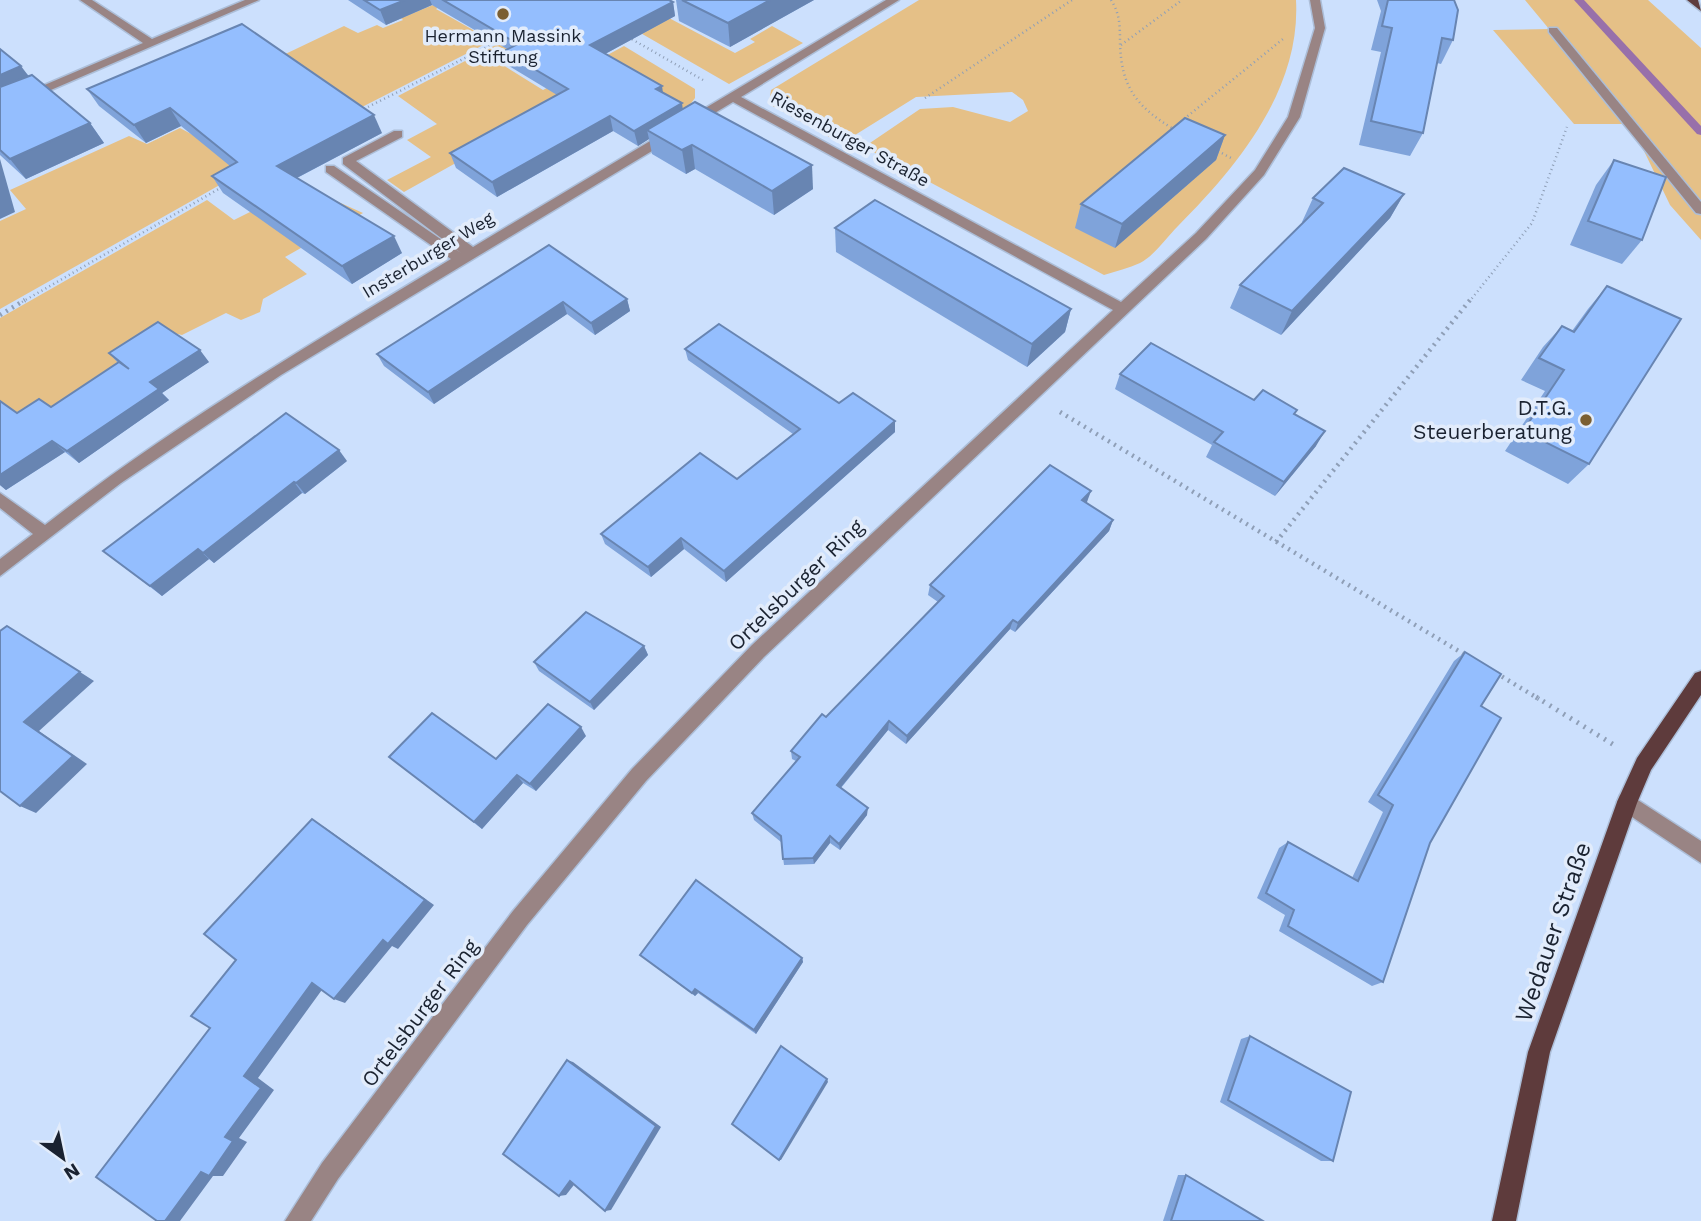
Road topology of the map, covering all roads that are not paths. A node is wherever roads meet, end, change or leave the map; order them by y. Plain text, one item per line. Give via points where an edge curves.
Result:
1 (85, 0) edge
2 (254, 0) edge
3 (894, 0) edge
4 (1315, 0) edge
5 (1692, 0) edge
6 (1701, 8) edge
7 (1553, 30) dead end
8 (151, 44) junction
9 (731, 96) junction
10 (0, 108) edge
11 (398, 134) dead end
12 (330, 169) dead end
13 (1701, 210) edge
14 (465, 255) junction
15 (1122, 309) junction
16 (0, 499) edge
17 (45, 534) junction
18 (0, 569) edge
19 (1701, 679) edge
20 (1627, 802) junction
21 (1701, 853) edge
22 (298, 1221) edge
23 (1504, 1221) edge

1 - 8 street
2 - 8 street
3 - 9 street, Insterburger Weg
4 - 15 street, Ortelsburger Ring via 1320,28 1294,117 1260,172 1201,236
5 - 6 main road
7 - 13 street
8 - 10 street
9 - 14 street, Insterburger Weg
9 - 15 street, Riesenburger Straße
11 - 14 street via 347,161
12 - 14 street
14 - 17 street, Insterburger Weg via 276,371 116,479
15 - 22 street, Ortelsburger Ring via 758,652 639,775 520,918 330,1171
16 - 17 street
17 - 18 street, Insterburger Weg
19 - 20 main road, Wedauer Straße via 1644,764
20 - 21 street
20 - 23 main road, Wedauer Straße via 1539,1052

